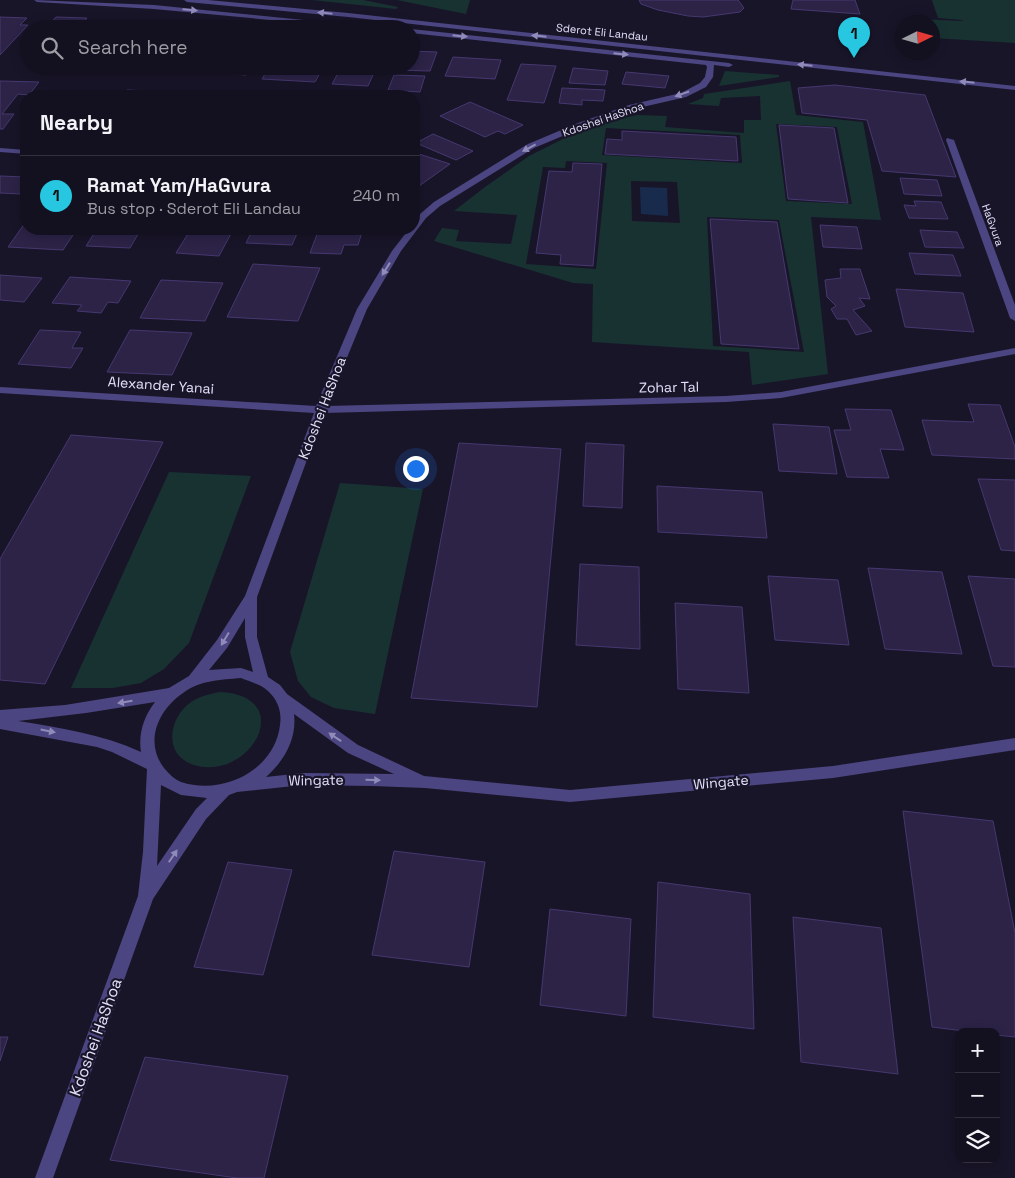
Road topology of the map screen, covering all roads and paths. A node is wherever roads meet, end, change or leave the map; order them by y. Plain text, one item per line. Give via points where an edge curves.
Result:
1 (36, 0) edge
2 (187, 0) edge
3 (298, 20) edge
4 (394, 20) edge
5 (420, 23) edge
6 (420, 32) edge
7 (708, 63) junction
8 (1015, 88) edge
9 (1015, 96) edge
10 (950, 140) dead end
11 (0, 150) edge
12 (20, 152) edge
13 (420, 213) edge
14 (409, 235) edge
15 (1015, 318) edge
16 (1015, 351) edge
17 (0, 390) edge
18 (320, 410) junction
19 (251, 597) junction
20 (194, 680) junction
21 (262, 680) junction
22 (173, 693) junction
23 (282, 698) junction
24 (0, 716) edge
25 (0, 722) edge
26 (1015, 744) edge
27 (152, 767) junction
28 (425, 782) junction
29 (231, 788) junction
30 (146, 896) junction
31 (44, 1178) edge

1 -> 3 street via 154,6
4 -> 2 street, Sderot Eli Landau
8 -> 5 street, Sderot Eli Landau
6 -> 7 street, Sderot Eli Landau
7 - 9 street, Sderot Eli Landau
7 -> 13 street, Kdoshei HaShoa via 711,67 709,77 703,86 683,95 632,107 531,146
10 - 15 street, HaGvura
11 - 12 street
14 -> 18 street, Kdoshei HaShoa via 362,308
16 - 18 street, Zohar Tal via 781,395
17 - 18 street, Alexander Yanai
18 - 19 street, Kdoshei HaShoa
19 -> 20 street, Kdoshei HaShoa via 222,644
19 - 21 street, Kdoshei HaShoa via 251,637
20 - 21 street via 218,674 241,674
20 - 22 street
21 - 23 street
22 -> 24 street via 44,714
22 - 27 street via 158,708 148,727 146,746
28 -> 23 street, Wingate via 353,749
23 - 29 street via 288,713 289,729 283,746 273,762 262,771
25 -> 27 street via 97,741 116,747
26 - 28 street, Wingate via 833,772 580,795 536,794
27 - 29 street via 166,781 182,789 202,792
27 - 30 street, Kdoshei HaShoa via 151,852
29 -> 28 street, Wingate via 323,778
30 -> 29 street, Kdoshei HaShoa via 201,814
30 - 31 street, Kdoshei HaShoa

